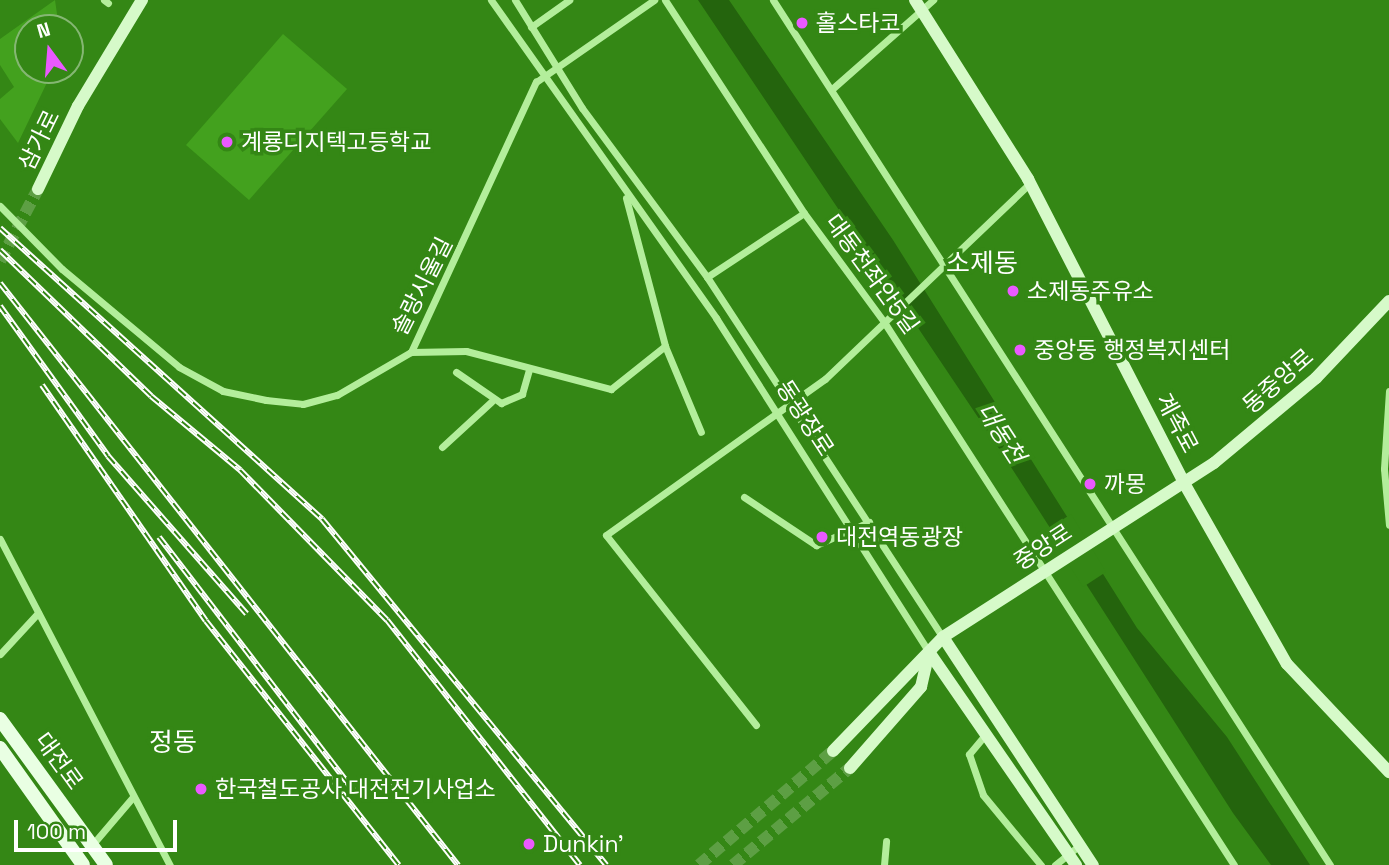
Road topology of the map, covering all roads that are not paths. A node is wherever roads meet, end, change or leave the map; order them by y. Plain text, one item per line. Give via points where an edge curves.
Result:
1 (142, 0) edge
2 (491, 0) edge
3 (515, 0) edge
4 (569, 0) edge
5 (654, 0) edge
6 (665, 0) edge
7 (773, 0) edge
8 (923, 2) edge
9 (531, 27) junction
10 (557, 68) junction
11 (544, 76) junction
12 (832, 89) junction
13 (1030, 183) junction
14 (38, 189) tunnel mouth
15 (625, 194) junction
16 (0, 206) edge
17 (804, 213) junction
18 (940, 269) junction
19 (707, 277) junction
20 (1389, 301) edge
21 (887, 319) junction
22 (665, 346) junction
23 (411, 352) junction
24 (529, 369) junction
25 (456, 372) dead end
26 (1389, 391) edge
27 (491, 402) junction
28 (790, 404) junction
29 (776, 414) junction
30 (701, 432) dead end
31 (442, 447) dead end
32 (1184, 483) junction
33 (744, 497) dead end
34 (869, 522) junction
35 (1389, 525) edge
36 (1109, 529) junction
37 (854, 531) junction
38 (0, 538) edge
39 (1048, 571) junction
40 (38, 613) junction
41 (943, 637) junction
42 (929, 652) junction
43 (0, 654) edge
44 (0, 719) edge
45 (756, 724) dead end
46 (985, 735) junction
47 (0, 748) edge
48 (833, 751) tunnel mouth
49 (850, 768) tunnel mouth
50 (1389, 772) edge
51 (133, 797) junction
52 (886, 841) dead end
53 (92, 845) junction
54 (1080, 845) junction
55 (1072, 860) edge
56 (1030, 862) edge
57 (83, 865) edge
58 (106, 865) edge
59 (170, 865) edge
60 (884, 865) edge
61 (1041, 865) edge
62 (1055, 865) edge
63 (1093, 865) edge
64 (1234, 865) edge
65 (1330, 865) edge

1 - 14 main road, 삼가로 via 78,106
2 - 11 street, 동광장로
3 - 9 street, 동광장로
4 - 9 street
5 - 10 street
6 - 17 street, 대동천좌안5길
7 - 12 street
8 - 12 street
8 - 13 main road, 계족로
9 - 10 street, 동광장로
10 - 11 street
10 - 19 street, 동광장로
11 - 15 street, 동광장로
11 - 23 street, 솔랑시울길
12 - 18 street
13 - 18 street
13 - 32 main road, 계족로
15 - 22 street
15 - 29 street, 동광장로
16 - 23 street, 솔랑시울길 via 62,269 179,367 223,391 303,404 337,395
17 - 19 street
17 - 21 street, 대동천좌안5길
18 - 21 street
18 - 36 street
19 - 28 street, 동광장로
20 - 32 main road, 동중앙로 via 1316,378
21 - 28 street
21 - 39 street, 대동천좌안5길
22 - 24 street via 611,389
22 - 30 street
23 - 24 street via 466,351
24 - 27 street via 517,400
25 - 27 street
26 - 35 street via 1384,469
27 - 31 street
28 - 29 street
28 - 34 street, 동광장로
29 - 37 street, 동광장로
29 - 45 street via 606,535
32 - 36 main road, 중앙로
32 - 50 main road, 계족로 via 1287,664
33 - 37 street via 816,545
34 - 37 street
34 - 41 street, 동광장로
36 - 39 main road, 중앙로
36 - 65 street
37 - 42 street, 동광장로
38 - 40 street
39 - 41 main road, 중앙로
39 - 64 street, 대동천좌안5길
40 - 43 street
40 - 51 street
41 - 42 main road, 중앙로
41 - 54 main road, 동광장로
42 - 46 main road, 동광장로
42 - 48 main road, 중앙로
42 - 49 main road via 921,687
44 - 53 main road, 대전로
46 - 55 main road, 동광장로
46 - 56 street via 969,754 983,795
47 - 57 main road, 대전로
51 - 53 street
51 - 59 street
52 - 60 street
53 - 58 main road, 대전로
54 - 55 street
54 - 63 main road, 동광장로
55 - 62 street
56 - 61 street

